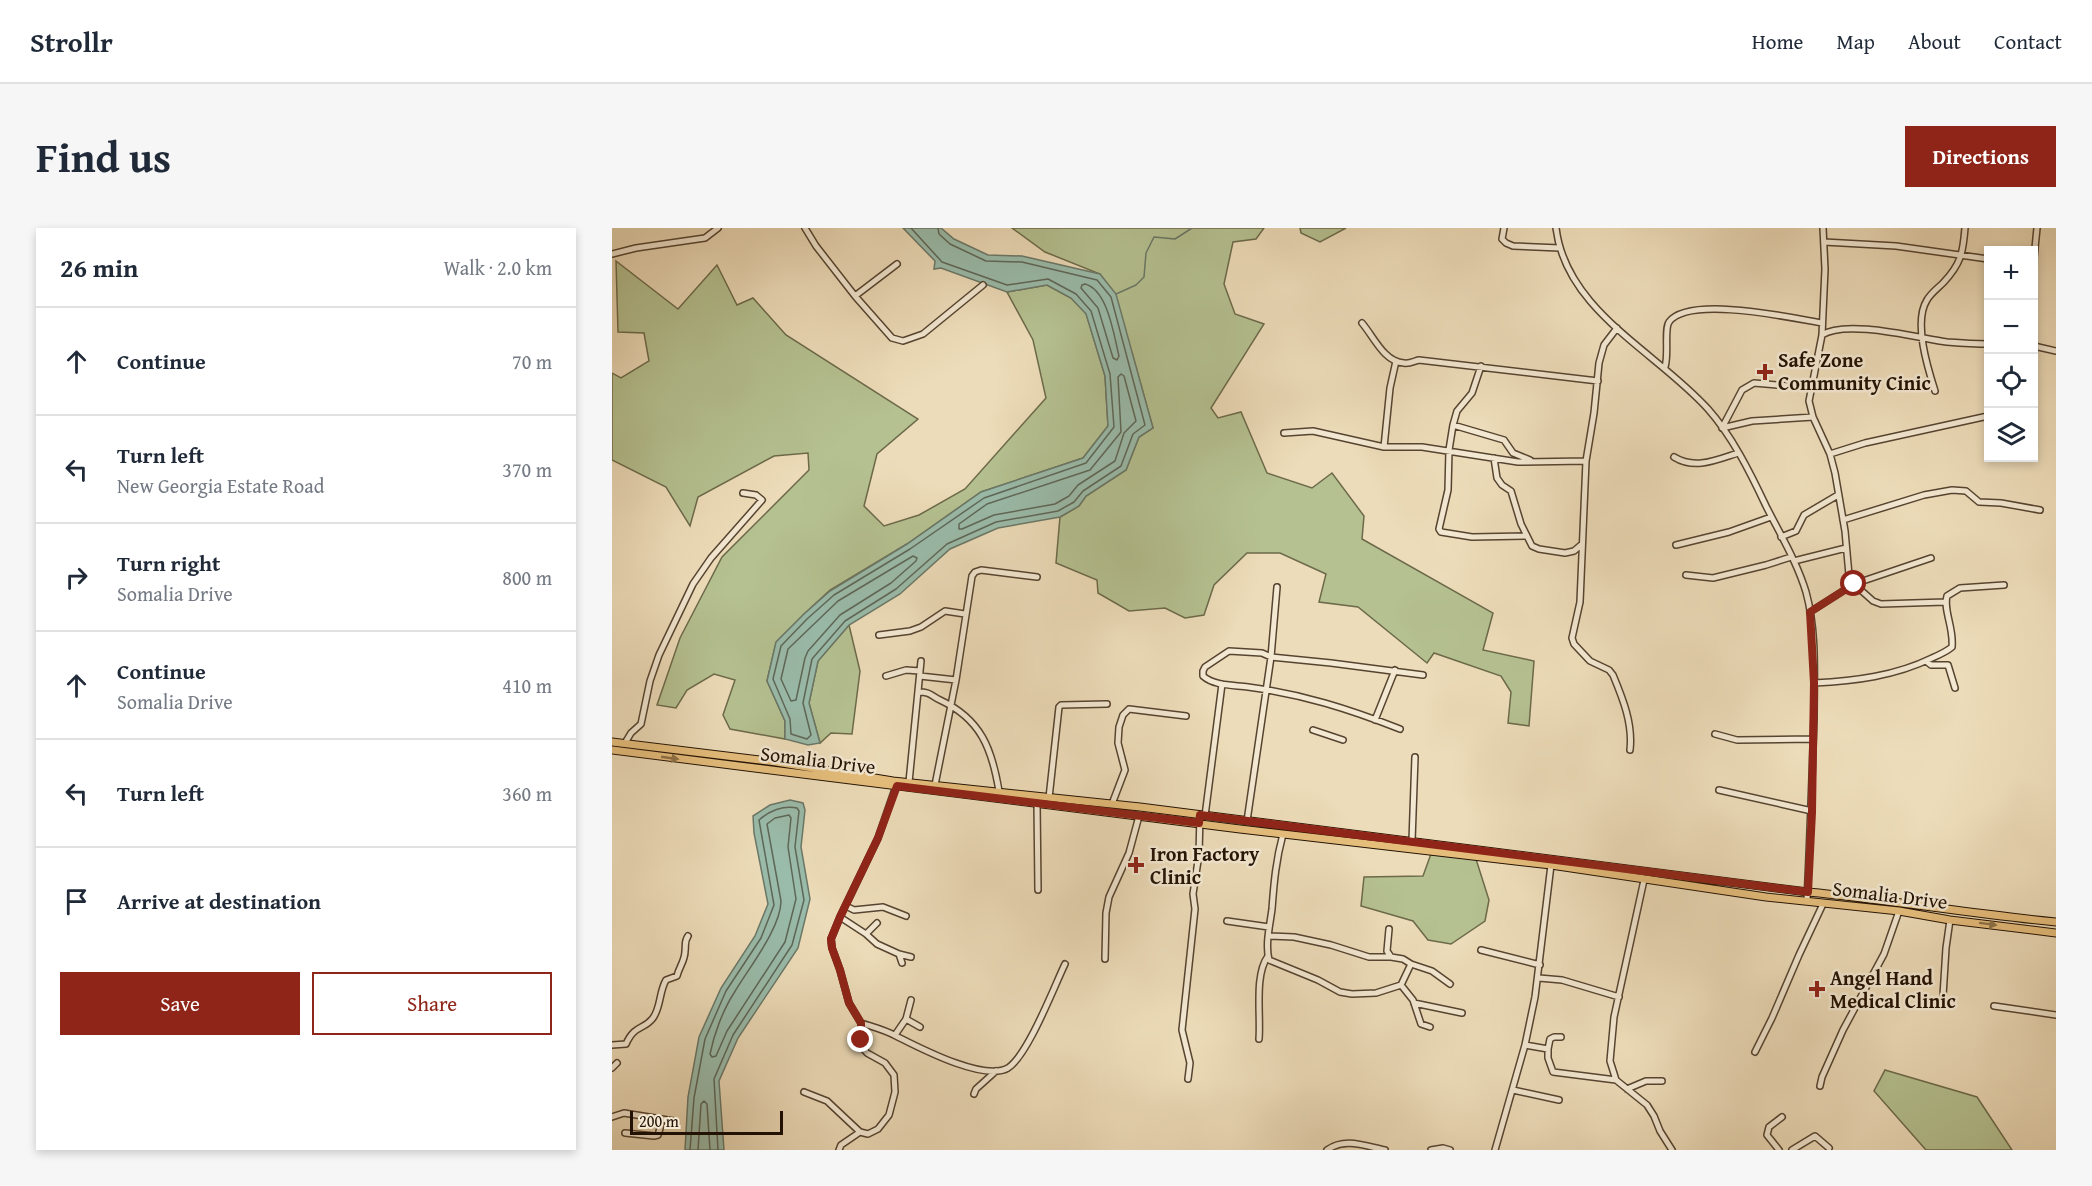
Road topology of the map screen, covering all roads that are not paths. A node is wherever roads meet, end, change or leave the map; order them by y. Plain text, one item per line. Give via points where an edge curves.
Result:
1 (718, 228) edge
2 (805, 228) edge
3 (1504, 228) edge
4 (1556, 228) edge
5 (1816, 228) edge
6 (1965, 228) edge
7 (2037, 228) edge
8 (1823, 229) edge
9 (1824, 242) junction
10 (2035, 246) edge
11 (1560, 248) junction
12 (612, 254) edge
13 (1963, 255) junction
14 (1984, 257) edge
15 (897, 264) dead end
16 (983, 285) dead end
17 (855, 296) junction
18 (1362, 323) dead end
19 (1822, 323) junction
20 (1617, 328) junction
21 (1822, 334) junction
22 (1923, 336) junction
23 (1984, 344) edge
24 (2038, 347) edge
25 (2056, 351) edge
26 (1396, 362) junction
27 (1481, 366) junction
28 (1665, 368) junction
29 (1598, 381) junction
30 (1812, 388) junction
31 (1935, 391) dead end
32 (1813, 417) junction
33 (1984, 417) edge
34 (1453, 425) junction
35 (1722, 428) junction
36 (1284, 433) dead end
37 (1384, 447) junction
38 (1449, 450) junction
39 (1738, 453) junction
40 (1830, 454) junction
41 (1674, 457) dead end
42 (1494, 458) junction
43 (1586, 461) junction
44 (1535, 462) junction
45 (743, 493) dead end
46 (1838, 495) junction
47 (2040, 510) dead end
48 (1771, 517) junction
49 (1843, 520) junction
50 (1527, 536) junction
51 (1781, 537) junction
52 (1581, 545) junction
53 (1676, 545) dead end
54 (1846, 548) junction
55 (1932, 558) dead end
56 (1793, 559) junction
57 (1686, 575) dead end
58 (1037, 577) dead end
59 (1852, 585) junction
60 (2004, 585) dead end
61 (1277, 587) dead end
62 (1945, 602) junction
63 (1810, 612) junction
64 (965, 614) junction
65 (879, 634) dead end
66 (1270, 657) junction
67 (921, 661) dead end
68 (1926, 661) junction
69 (1395, 670) junction
70 (920, 674) junction
71 (1423, 675) dead end
72 (886, 676) dead end
73 (956, 680) junction
74 (1814, 683) junction
75 (1222, 684) junction
76 (1954, 688) dead end
77 (1265, 689) junction
78 (919, 692) junction
79 (1107, 704) dead end
80 (952, 705) junction
81 (1186, 716) dead end
82 (1375, 720) junction
83 (1400, 729) dead end
84 (1313, 730) dead end
85 (1716, 734) dead end
86 (1343, 740) dead end
87 (1813, 740) junction
88 (612, 742) edge
89 (625, 743) junction
90 (612, 750) edge
91 (1630, 750) dead end
92 (1415, 757) dead end
93 (909, 782) junction
94 (935, 785) junction
95 (897, 786) junction
96 (1719, 790) dead end
97 (999, 791) junction
98 (1049, 798) junction
99 (1037, 803) junction
100 (1112, 804) junction
101 (1812, 812) junction
102 (1139, 816) junction
103 (1201, 818) junction
104 (1247, 821) junction
105 (1283, 834) junction
106 (1412, 841) junction
107 (1551, 865) junction
108 (1644, 880) junction
109 (1038, 890) dead end
110 (1808, 896) junction
111 (1823, 904) junction
112 (846, 906) junction
113 (1899, 911) junction
114 (906, 916) dead end
115 (840, 917) junction
116 (1950, 920) junction
117 (1227, 921) dead end
118 (2056, 922) edge
119 (877, 923) dead end
120 (1269, 927) junction
121 (1389, 929) dead end
122 (2056, 933) edge
123 (866, 934) junction
124 (688, 936) dead end
125 (1269, 936) junction
126 (1481, 950) dead end
127 (899, 954) junction
128 (1268, 956) junction
129 (911, 957) dead end
130 (1391, 957) junction
131 (1105, 959) dead end
132 (902, 963) dead end
133 (1065, 964) dead end
134 (1411, 964) junction
135 (1540, 965) junction
136 (1539, 978) junction
137 (1450, 984) dead end
138 (1401, 985) junction
139 (1943, 996) dead end
140 (1619, 997) junction
141 (911, 1000) dead end
142 (1414, 1003) junction
143 (1994, 1006) dead end
144 (1462, 1013) dead end
145 (2056, 1015) edge
146 (906, 1019) junction
147 (861, 1023) junction
148 (920, 1027) dead end
149 (1430, 1027) dead end
150 (895, 1035) junction
151 (1561, 1037) dead end
152 (1260, 1039) dead end
153 (1525, 1044) junction
154 (612, 1045) edge
155 (1548, 1049) junction
156 (1755, 1052) dead end
157 (996, 1071) junction
158 (1188, 1079) dead end
159 (1617, 1080) junction
160 (1662, 1081) dead end
161 (1820, 1086) dead end
162 (1627, 1089) junction
163 (1513, 1090) junction
164 (804, 1092) dead end
165 (974, 1094) dead end
166 (1559, 1100) dead end
167 (612, 1117) edge
168 (1782, 1117) dead end
169 (659, 1119) junction
170 (674, 1121) dead end
171 (860, 1132) junction
172 (625, 1133) dead end
173 (1829, 1148) dead end
174 (839, 1150) edge
175 (1327, 1150) edge
176 (1385, 1150) edge
177 (1431, 1150) edge
178 (1450, 1150) edge
179 (1495, 1150) edge
180 (1671, 1150) edge
181 (1779, 1150) edge
182 (1792, 1150) edge

1 - 12 street via 705,238
2 - 17 street
3 - 11 street via 1502,239 1513,246
4 - 11 street
5 - 8 street
6 - 13 street
7 - 10 street
8 - 9 street
9 - 13 street
9 - 19 street
11 - 20 street via 1581,288
13 - 14 street
13 - 22 street via 1926,302
15 - 17 street
16 - 17 street via 923,334 903,341 892,338
18 - 26 street
19 - 21 street
19 - 28 street via 1705,308 1683,314 1670,321 1667,328
20 - 28 street
20 - 29 street via 1604,345
21 - 22 street via 1854,330
21 - 30 street
22 - 23 street
22 - 31 street via 1924,358
24 - 25 street
26 - 27 street via 1419,360
26 - 37 street
27 - 29 street
27 - 34 street via 1472,393 1457,411
28 - 35 street
29 - 43 street
30 - 32 street via 1809,401
30 - 35 street via 1754,383 1747,386
32 - 35 street via 1752,421
32 - 40 street
33 - 40 street
34 - 38 street
34 - 44 street via 1504,440 1513,453
35 - 39 street
36 - 37 street via 1313,431
37 - 38 street
38 - 42 street
38 - 50 street via 1448,490 1439,531 1472,537
39 - 41 street via 1702,464 1684,463
39 - 48 street
40 - 46 street
42 - 44 street
42 - 50 street via 1497,478 1511,491
43 - 44 street
43 - 52 street
45 - 89 street via 762,500 693,584 659,655 641,724
46 - 49 street
46 - 51 street via 1804,515 1796,531
47 - 49 street via 1979,502 1966,491 1952,490
48 - 51 street
48 - 53 street
49 - 54 street
50 - 52 street via 1532,546 1558,553 1570,553
51 - 56 street
52 - 91 street via 1580,602 1572,638 1590,661 1613,675 1628,717
54 - 56 street
54 - 59 street
55 - 59 street
56 - 57 street via 1713,578
56 - 63 street
58 - 64 street via 975,572
59 - 62 street via 1881,604
59 - 63 street
60 - 62 street via 1960,588 1947,596
61 - 66 street
62 - 68 street via 1952,646
63 - 74 street
64 - 65 street via 945,611 910,631
64 - 73 street
66 - 69 street
66 - 75 street via 1262,653 1223,653 1203,671 1206,679
66 - 77 street
67 - 70 street
68 - 74 street via 1875,677
68 - 76 street via 1947,665
69 - 71 street
69 - 82 street
70 - 72 street via 906,670
70 - 73 street
70 - 78 street
73 - 80 street
74 - 87 street
75 - 77 street
75 - 103 street
77 - 82 street via 1324,702
77 - 104 street
78 - 80 street
78 - 93 street
79 - 98 street via 1059,707
80 - 94 street
80 - 97 street via 983,735
81 - 100 street via 1129,709 1123,715 1118,743 1125,770
82 - 83 street
84 - 86 street
85 - 87 street via 1747,741
87 - 101 street
88 - 89 main road, Somalia Drive
89 - 93 main road, Somalia Drive
90 -> 95 main road, Somalia Drive
92 - 106 street
93 - 94 main road, Somalia Drive
94 - 97 main road, Somalia Drive
95 - 99 main road, Somalia Drive
95 - 112 street
96 - 101 street
97 - 98 main road, Somalia Drive
98 - 100 main road, Somalia Drive
99 - 102 main road, Somalia Drive
99 - 109 street
100 - 103 main road, Somalia Drive
101 - 110 street
102 - 103 main road, Somalia Drive
102 - 131 street via 1129,853 1109,897
103 - 104 main road, Somalia Drive
103 - 105 main road, Somalia Drive
103 - 158 street via 1182,1030 1190,1063
104 - 106 main road, Somalia Drive
105 - 107 main road, Somalia Drive
105 - 120 street via 1275,863
106 - 110 main road, Somalia Drive
107 - 108 main road, Somalia Drive
107 - 135 street
108 - 110 main road, Somalia Drive via 1766,897
108 - 140 street
110 - 111 main road, Somalia Drive
110 - 118 main road, Somalia Drive via 1892,901
111 - 113 main road, Somalia Drive
111 - 156 street
112 - 114 street via 854,910 883,907
112 - 115 street
113 - 116 main road, Somalia Drive
113 - 161 street via 1884,954 1843,1030
115 - 123 street
115 - 147 street via 831,939 832,948 849,1003
116 -> 122 main road, Somalia Drive
116 - 139 street
117 - 120 street
119 - 123 street
120 - 125 street
121 - 130 street via 1386,946
123 - 127 street
124 - 154 street via 684,960 677,976 666,980 662,987 652,1019 632,1032 626,1044
125 - 128 street
125 - 130 street via 1294,937 1369,957
126 - 135 street
127 - 129 street
127 - 132 street
128 - 138 street via 1273,963 1340,992 1376,993
128 - 152 street via 1260,980
130 - 134 street
133 - 157 street via 1020,1056 1007,1068
134 - 137 street via 1432,971
134 - 138 street
135 - 136 street
136 - 140 street via 1562,980
136 - 153 street
138 - 142 street
140 - 159 street via 1610,1061
141 - 146 street
142 - 144 street
142 - 149 street via 1421,1024
143 - 145 street
146 - 148 street
146 - 150 street
147 - 150 street
147 - 171 street via 862,1047 894,1074 895,1092 889,1115 878,1129 868,1134
150 - 157 street via 963,1066
151 - 155 street via 1551,1039
153 - 155 street
153 - 163 street
155 - 159 street via 1553,1072
157 - 165 street
159 - 162 street
160 - 162 street via 1646,1081
162 - 180 street via 1651,1110
163 - 166 street
163 - 179 street
164 - 171 street via 827,1101
167 - 169 street via 621,1113
168 - 181 street via 1769,1127 1767,1135
169 - 170 street
169 - 172 street via 658,1135
171 - 174 street
173 - 182 street via 1815,1136
175 - 176 street via 1350,1142
177 - 178 street

